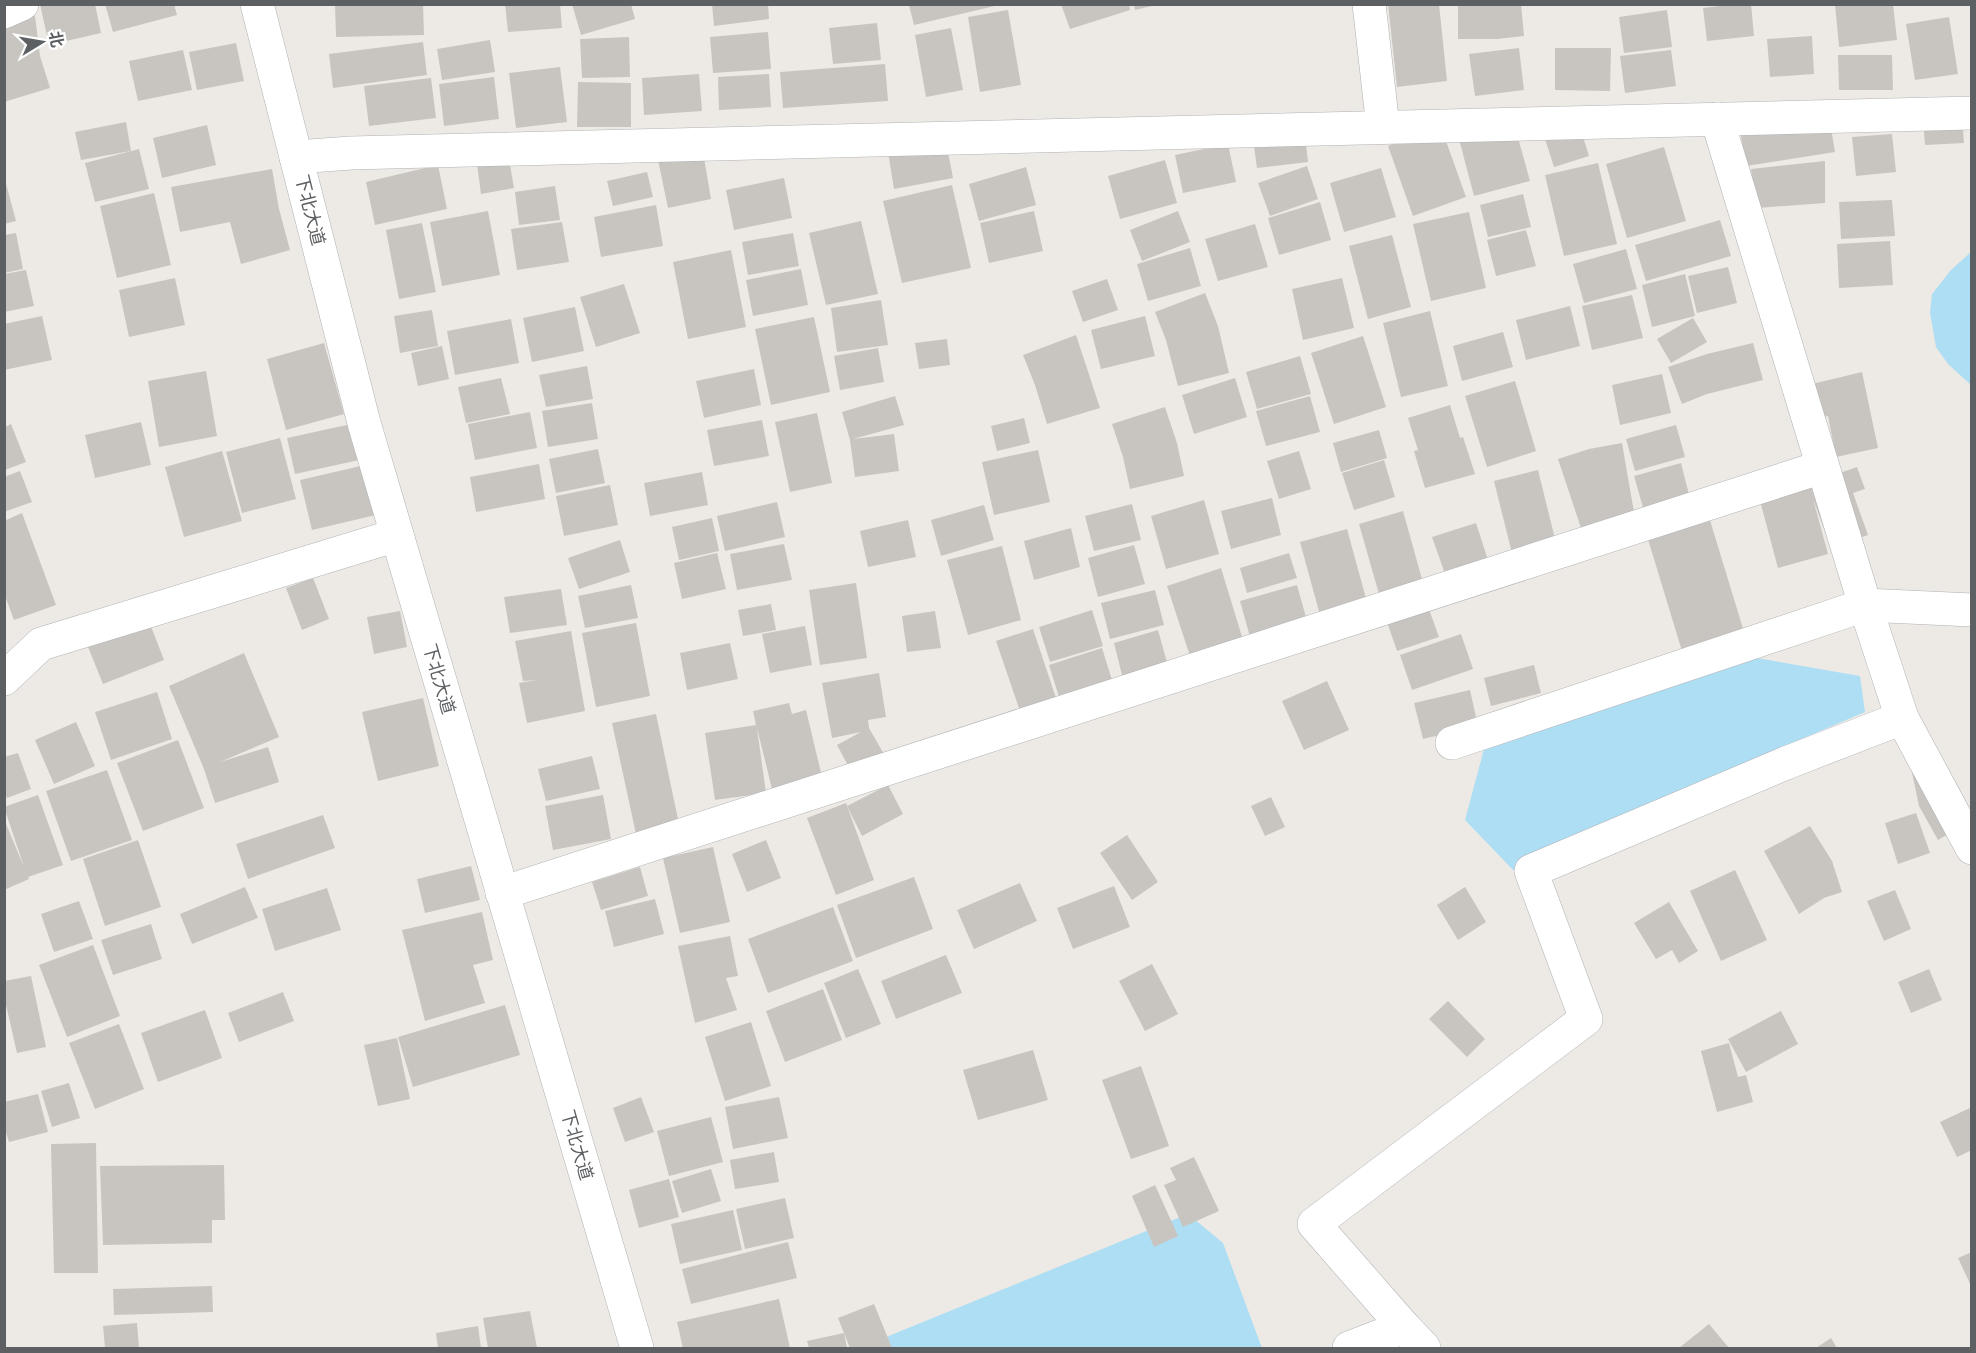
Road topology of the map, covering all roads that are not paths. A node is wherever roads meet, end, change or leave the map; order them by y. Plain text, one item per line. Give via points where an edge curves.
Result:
1 (22, 4) edge
2 (257, 4) edge
3 (1369, 4) edge
4 (4, 12) edge
5 (1971, 112) edge
6 (1717, 119) junction
7 (1383, 128) junction
8 (296, 157) junction
9 (1822, 467) junction
10 (397, 535) junction
11 (1865, 605) junction
12 (1971, 610) edge
13 (41, 644) junction
14 (4, 648) edge
15 (4, 679) edge
16 (1902, 718) junction
17 (1452, 743) dead end
18 (1971, 848) edge
19 (502, 893) junction
20 (1414, 1338) edge
21 (637, 1348) edge
22 (1349, 1348) edge

1 - 4 street
2 - 8 street, 下北大道
3 - 7 street
5 - 6 street
6 - 7 street
6 - 9 street
7 - 8 street
8 - 10 street, 下北大道
9 - 11 street
9 - 19 street
10 - 13 street
10 - 19 street, 下北大道
11 - 12 street
11 - 16 street
11 - 17 street
13 - 14 street
13 - 15 street
16 - 18 street
16 - 20 street via 1531,871 1586,1018 1314,1224
19 - 21 street, 下北大道
20 - 22 street

